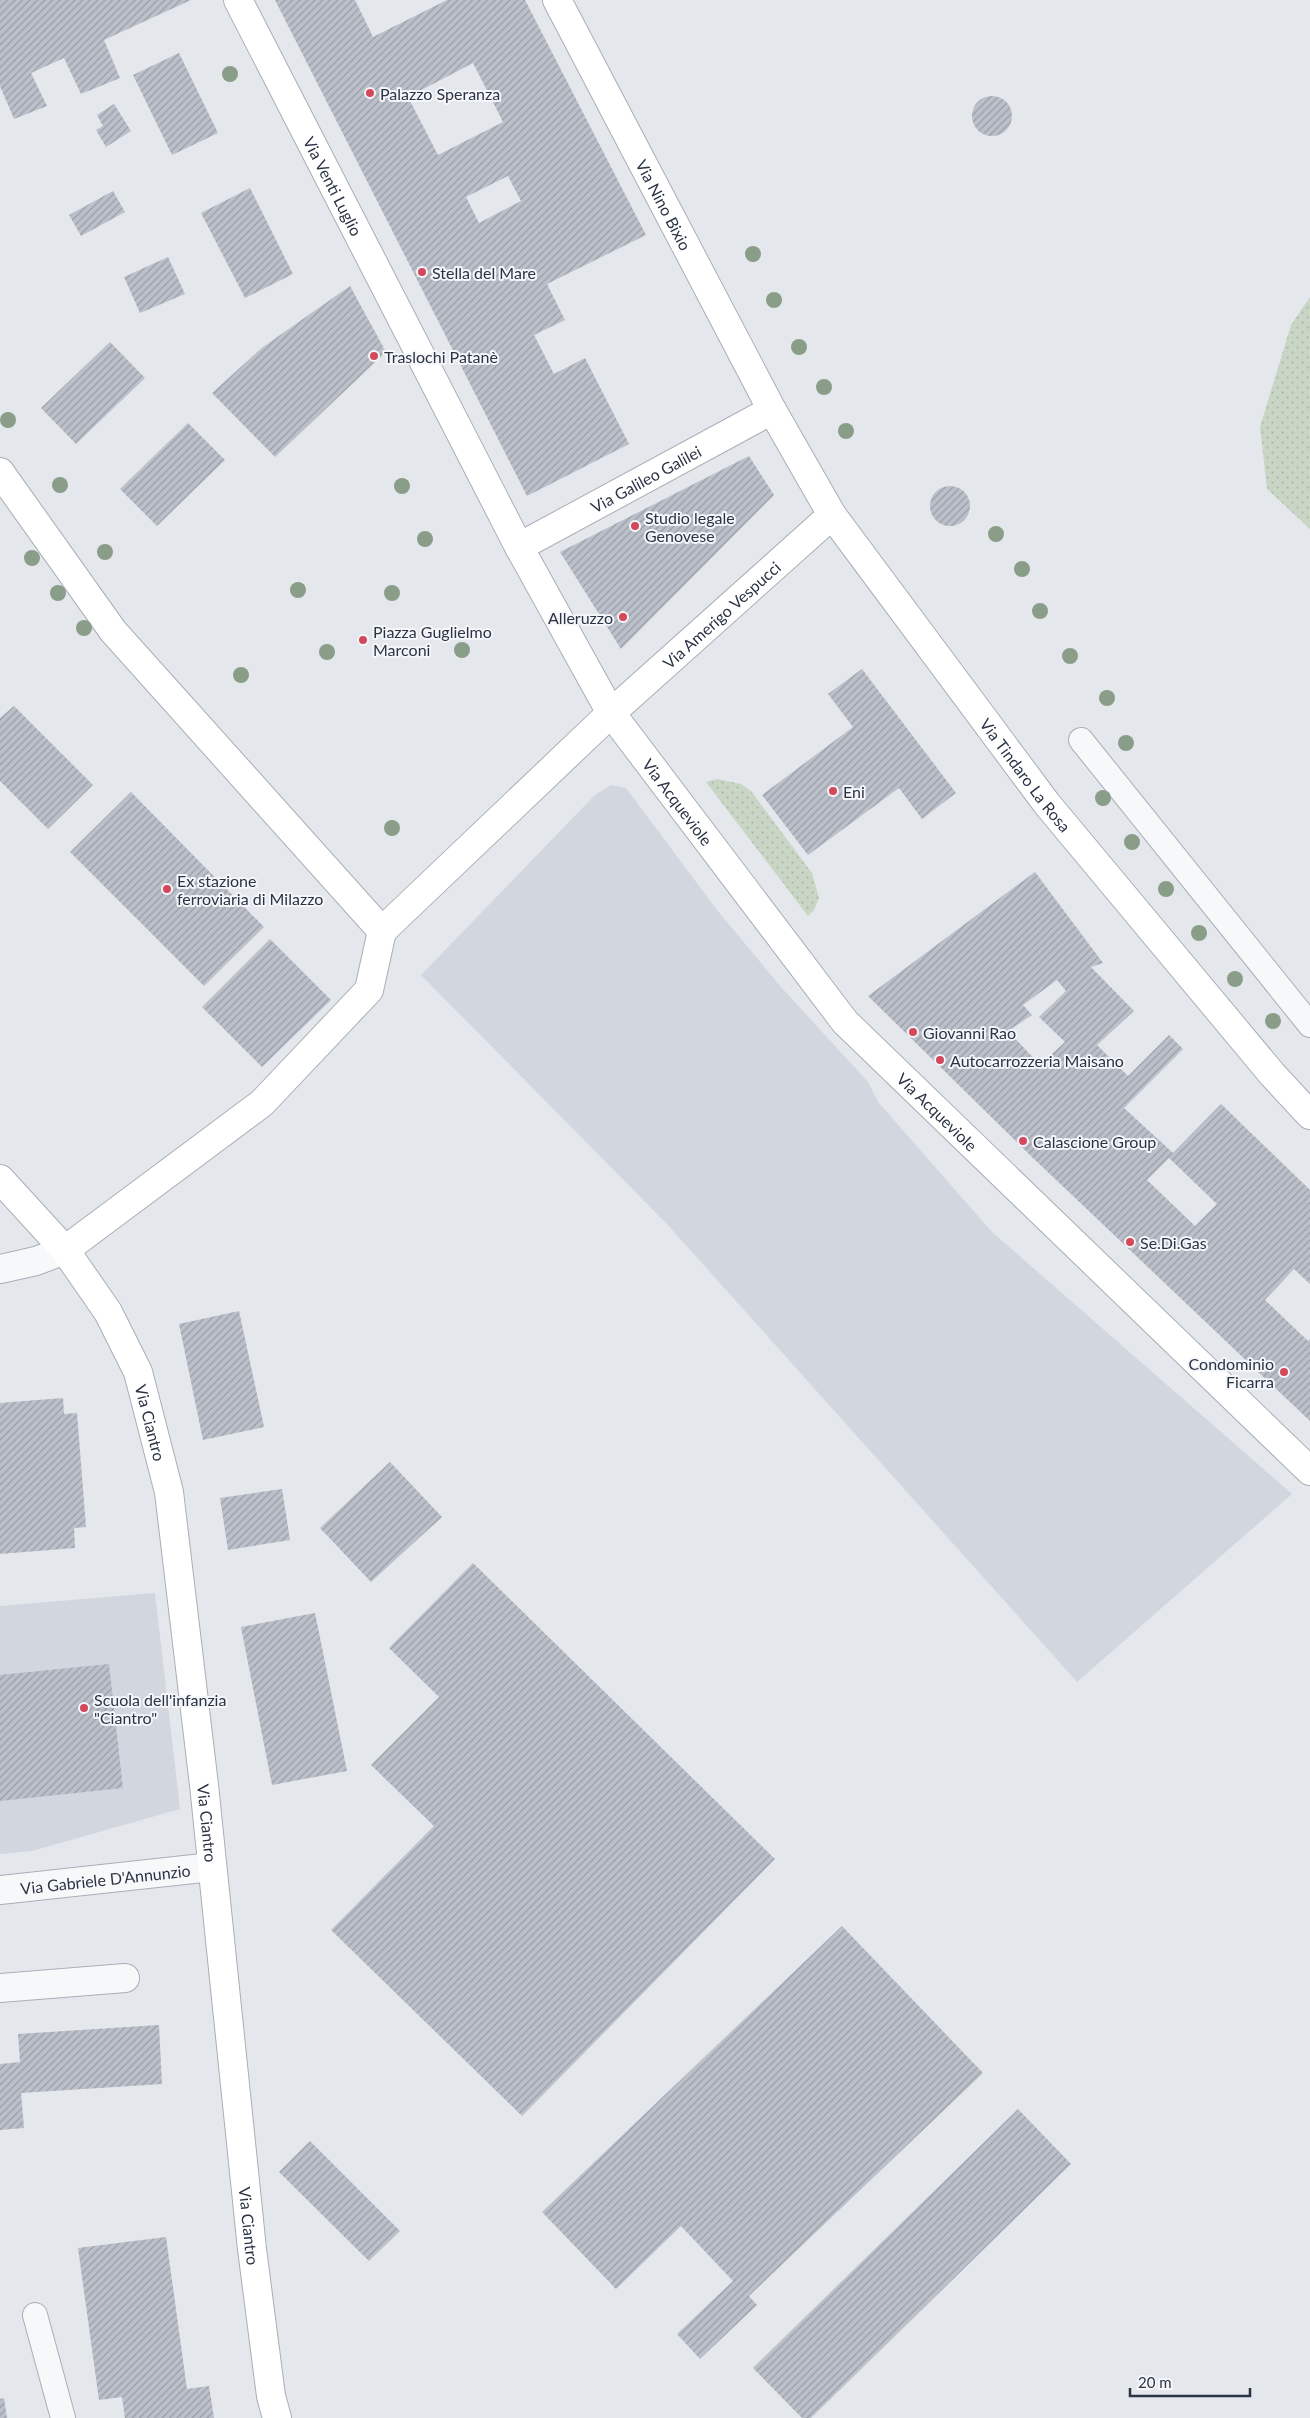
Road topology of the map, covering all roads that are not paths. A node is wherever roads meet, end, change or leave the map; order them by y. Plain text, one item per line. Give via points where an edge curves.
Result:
1 (238, 0) edge
2 (557, 0) edge
3 (772, 410) junction
4 (0, 472) edge
5 (832, 515) junction
6 (519, 547) junction
7 (611, 713) junction
8 (1081, 740) dead end
9 (382, 931) junction
10 (1310, 1025) edge
11 (1310, 1115) edge
12 (0, 1180) edge
13 (65, 1250) junction
14 (0, 1268) edge
15 (1310, 1471) edge
16 (212, 1867) junction
17 (0, 1890) edge
18 (125, 1978) dead end
19 (0, 1988) edge
20 (35, 2315) dead end
21 (63, 2418) edge
22 (278, 2418) edge

1 - 6 street, Via Venti Luglio
2 - 3 street, Via Nino Bixio
3 - 5 street, Via Tindaro La Rosa
3 - 6 street, Via Galileo Galilei
4 - 9 street via 113,631
5 - 7 street, Via Amerigo Vespucci
5 - 11 street, Via Tindaro La Rosa via 1047,804 1272,1074
6 - 7 street, Via Acqueviole
7 - 9 street, Via Amerigo Vespucci
7 - 15 street, Via Acqueviole via 845,1022
8 - 10 lane
9 - 13 street via 369,990 269,1097
12 - 13 street, Via Ciantro
13 - 14 street via 36,1261
13 - 16 street, Via Ciantro via 108,1312 138,1372 169,1492
16 - 17 street, Via Gabriele D'Annunzio
16 - 22 street, Via Ciantro via 252,2248 271,2396
18 - 19 street
20 - 21 lane

